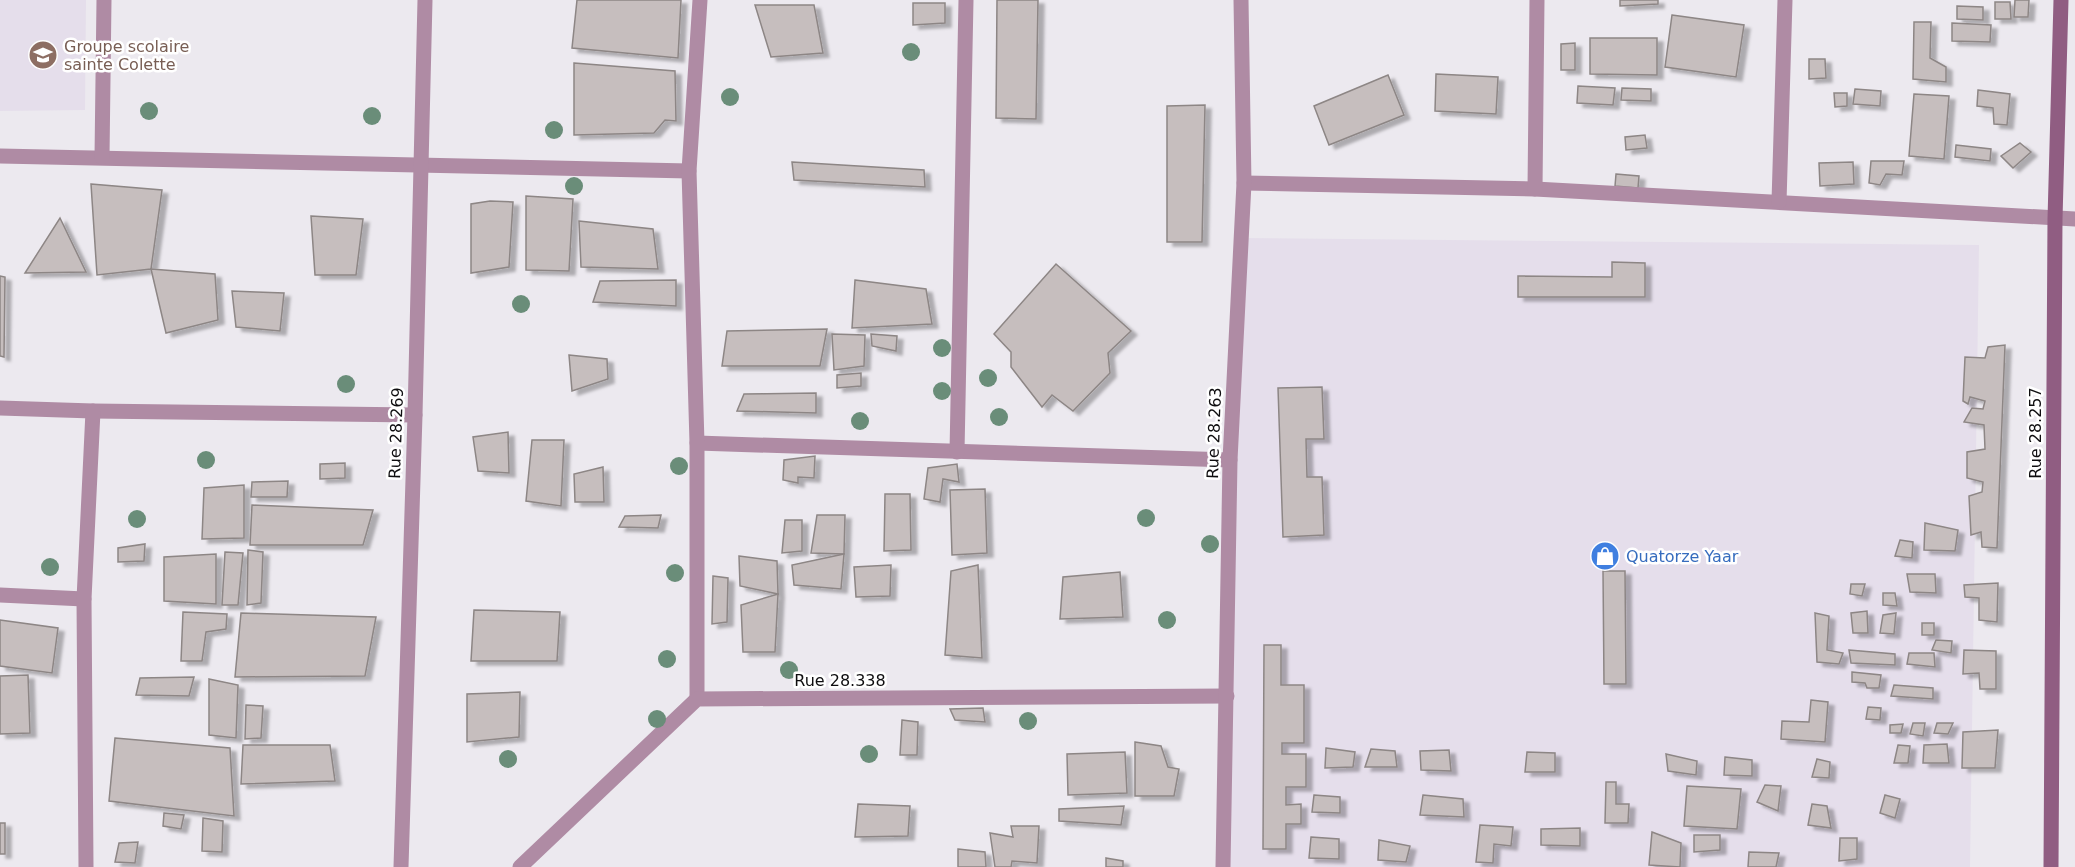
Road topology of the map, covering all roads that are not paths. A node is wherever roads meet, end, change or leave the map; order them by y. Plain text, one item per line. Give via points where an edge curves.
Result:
1 (104, 0) edge
2 (425, 0) edge
3 (700, 0) edge
4 (966, 0) edge
5 (1241, 0) edge
6 (1537, 0) edge
7 (1785, 0) edge
8 (2061, 0) edge
9 (0, 156) edge
10 (102, 157) junction
11 (422, 165) junction
12 (689, 171) junction
13 (1244, 183) junction
14 (1535, 189) junction
15 (1779, 202) junction
16 (2055, 219) junction
17 (2075, 219) edge
18 (0, 408) edge
19 (93, 411) junction
20 (415, 415) junction
21 (697, 443) junction
22 (957, 452) junction
23 (1230, 460) junction
24 (0, 595) edge
25 (84, 599) junction
26 (1227, 696) junction
27 (697, 699) junction
28 (86, 867) edge
29 (401, 867) edge
30 (520, 867) edge
31 (1223, 867) edge
32 (2051, 867) edge

1 - 10 street
2 - 11 street, Rue 28.269
3 - 12 street
4 - 22 street
5 - 13 street, Rue 28.263
6 - 14 street
7 - 15 street
8 - 16 street, Rue 28.257
9 - 10 street
10 - 11 street
11 - 12 street
11 - 20 street, Rue 28.269
12 - 21 street
13 - 14 street
13 - 23 street, Rue 28.263
14 - 15 street
15 - 16 street
16 - 17 street
16 - 32 street, Rue 28.257
18 - 19 street
19 - 20 street
19 - 25 street
20 - 29 street, Rue 28.269
21 - 22 street
21 - 27 street
22 - 23 street
23 - 26 street, Rue 28.263
24 - 25 street
25 - 28 street
26 - 27 street, Rue 28.338
26 - 31 street, Rue 28.263
27 - 30 street

